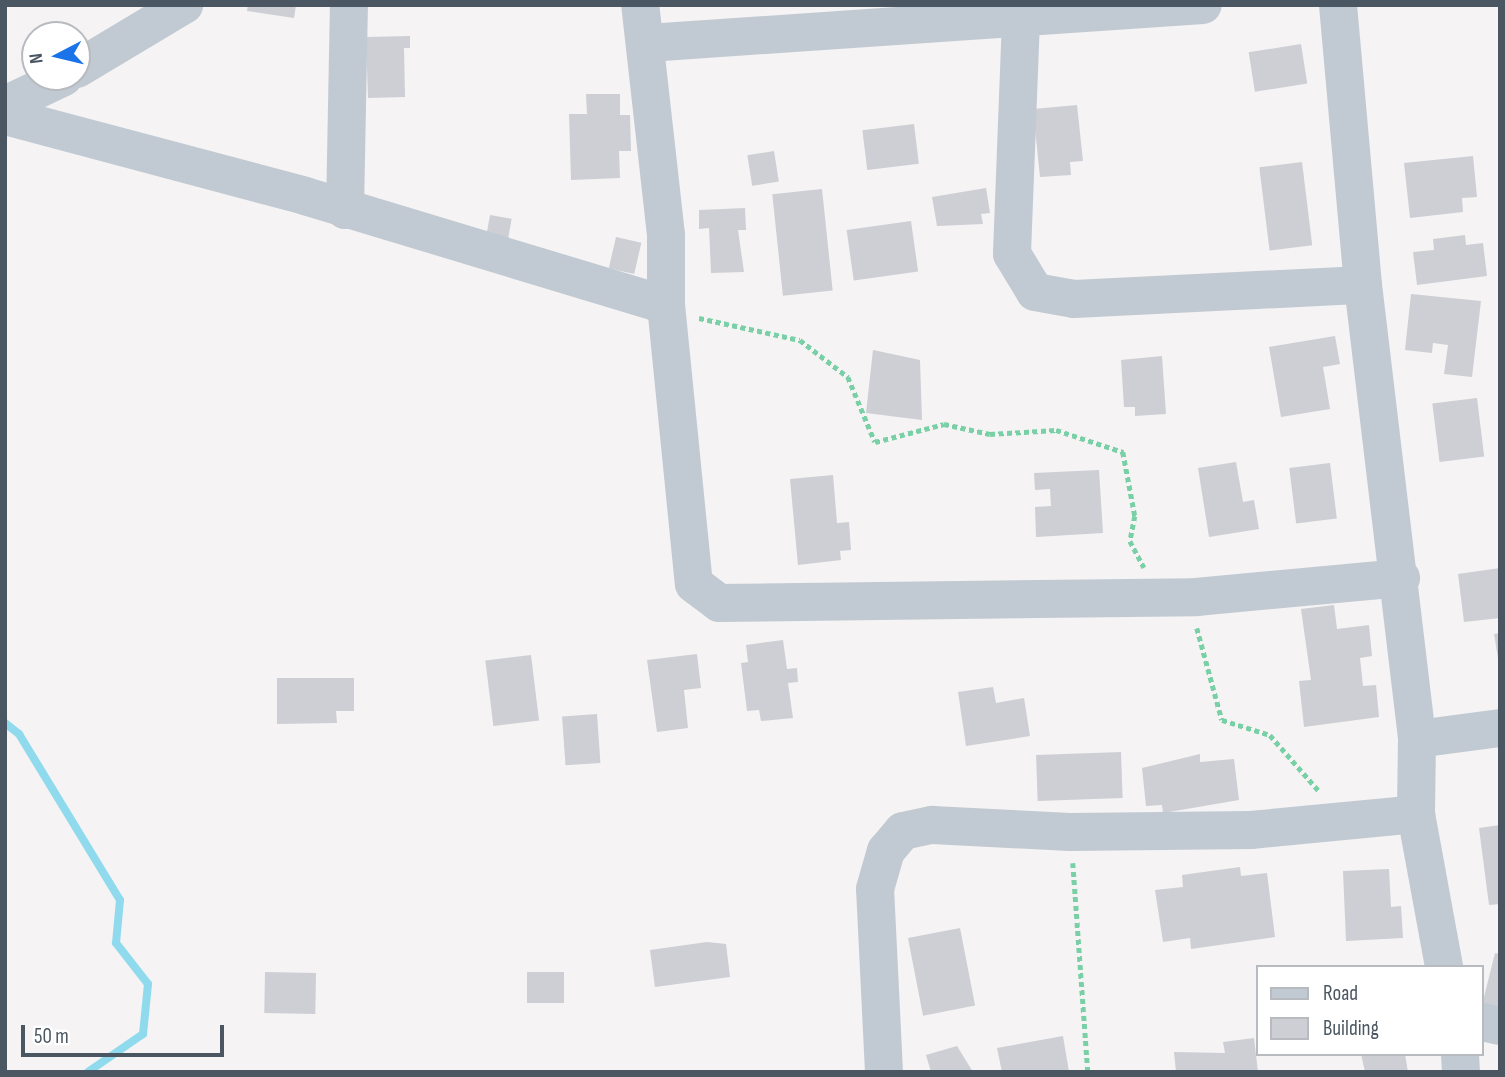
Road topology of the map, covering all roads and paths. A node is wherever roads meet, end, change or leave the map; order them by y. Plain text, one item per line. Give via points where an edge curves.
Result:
1 (184, 5) edge
2 (348, 5) edge
3 (640, 5) edge
4 (1203, 5) edge
5 (1338, 5) edge
6 (1021, 19) junction
7 (648, 43) junction
8 (91, 61) edge
9 (34, 91) edge
10 (5, 105) edge
11 (5, 116) edge
12 (345, 210) junction
13 (1363, 285) junction
14 (666, 305) junction
15 (1146, 577) dead end
16 (1401, 578) junction
17 (1196, 597) junction
18 (1500, 728) edge
19 (1418, 739) junction
20 (1416, 814) junction
21 (1338, 826) junction
22 (1070, 832) junction
23 (1444, 965) edge
24 (884, 1072) edge
25 (1088, 1072) edge

1 - 8 street
2 - 12 street
3 - 7 street
4 - 6 street
5 - 13 street
6 - 7 street
6 - 13 street via 1012,254 1035,292 1074,299
7 - 14 street via 666,235
9 - 10 street
11 - 12 street
12 - 14 street
13 - 16 street
14 - 15 path via 712,324 762,327 800,340 848,377 875,442 944,424 990,434 1056,430 1122,452 1135,516 1130,541
14 - 17 street via 694,584 702,596 729,603
16 - 17 street
16 - 19 street
17 - 21 path via 1181,603 1202,635 1222,720 1270,734 1323,796
18 - 19 street
19 - 20 street
20 - 21 street
20 - 23 street
21 - 22 street
22 - 24 street via 932,825 903,831 886,851 875,889
22 - 25 path

